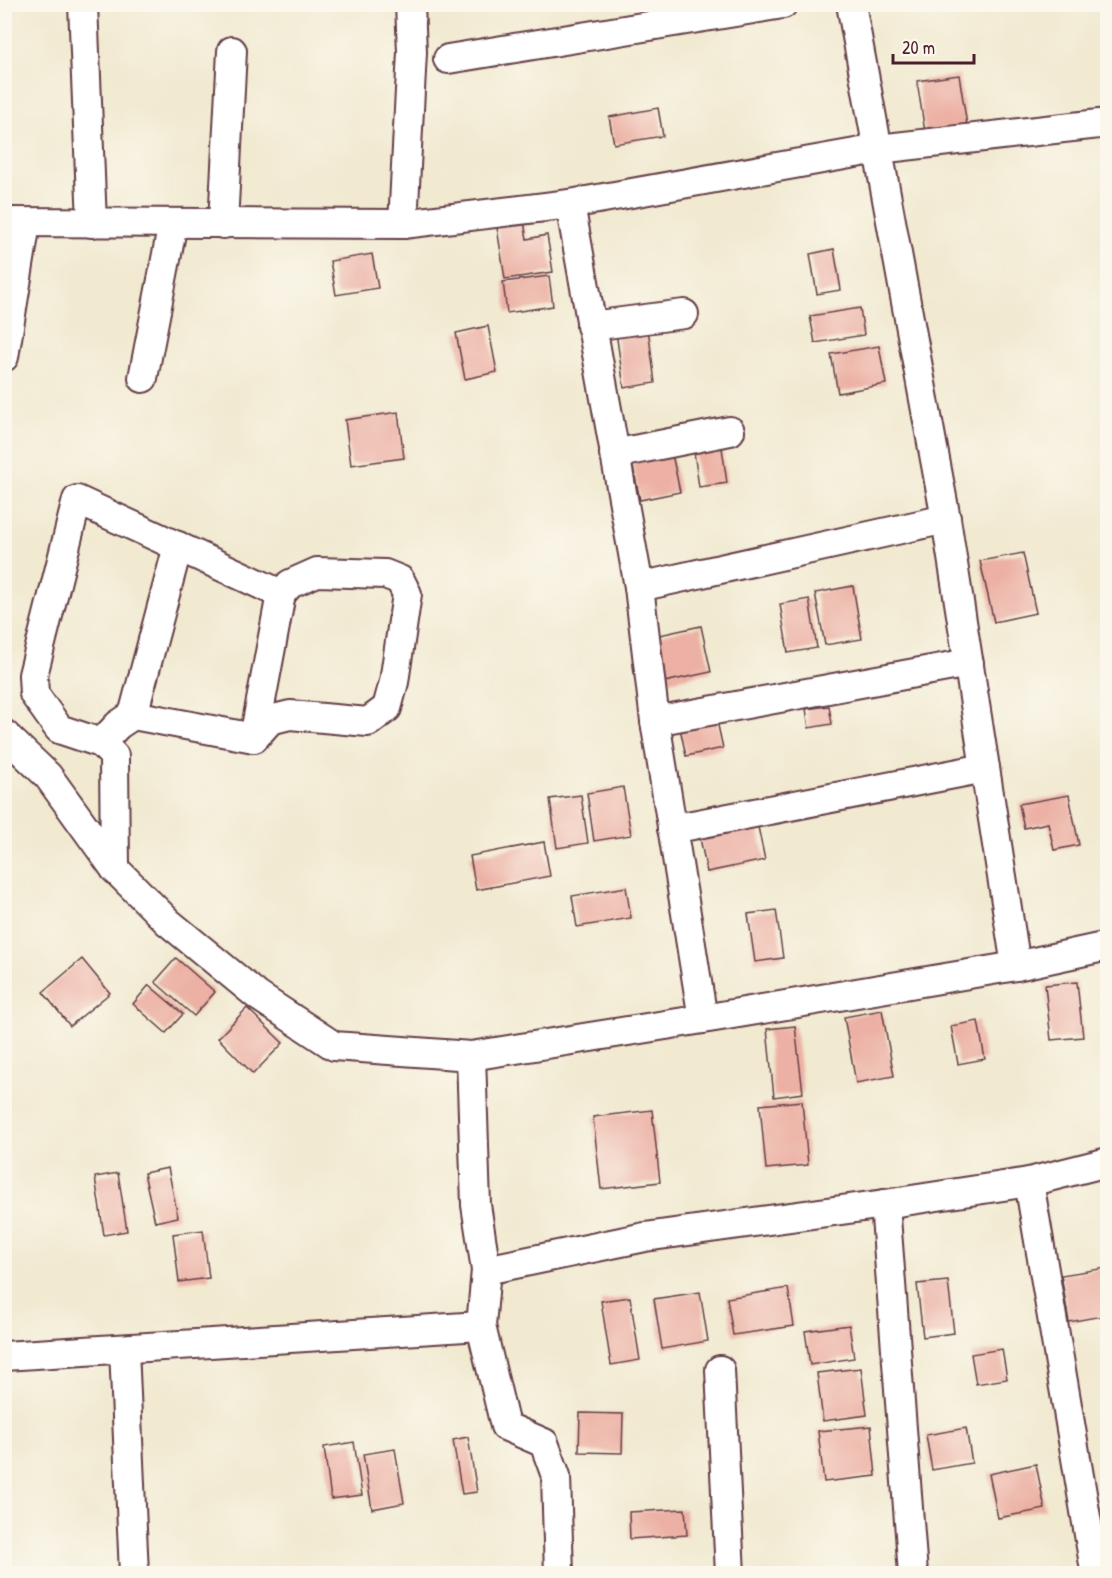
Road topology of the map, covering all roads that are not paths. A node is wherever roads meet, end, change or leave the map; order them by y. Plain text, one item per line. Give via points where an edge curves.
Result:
1 (83, 4) edge
2 (410, 4) edge
3 (783, 4) edge
4 (851, 4) edge
5 (232, 51) dead end
6 (448, 59) dead end
7 (1107, 123) edge
8 (878, 149) junction
9 (570, 204) junction
10 (15, 223) edge
11 (92, 223) junction
12 (173, 223) junction
13 (223, 224) junction
14 (402, 224) junction
15 (684, 314) dead end
16 (591, 326) junction
17 (4, 357) edge
18 (142, 378) dead end
19 (730, 431) dead end
20 (614, 454) junction
21 (946, 519) junction
22 (178, 546) junction
23 (639, 587) junction
24 (281, 594) junction
25 (969, 663) junction
26 (133, 715) junction
27 (655, 721) junction
28 (4, 734) edge
29 (254, 738) junction
30 (101, 743) junction
31 (985, 768) junction
32 (672, 829) junction
33 (115, 869) junction
34 (1107, 946) edge
35 (1016, 966) junction
36 (703, 1019) junction
37 (471, 1056) junction
38 (1107, 1162) edge
39 (1029, 1182) junction
40 (885, 1204) junction
41 (486, 1270) junction
42 (481, 1326) junction
43 (124, 1349) junction
44 (4, 1356) edge
45 (720, 1370) dead end
46 (1095, 1488) edge
47 (1095, 1570) dead end
48 (134, 1574) edge
49 (559, 1574) edge
50 (730, 1574) edge
51 (913, 1574) edge

1 - 11 street
2 - 14 street via 412,52
3 - 6 street
4 - 8 street
5 - 13 street
7 - 8 street
8 - 9 street
8 - 21 street
9 - 14 street
9 - 16 street
10 - 11 street
10 - 17 street
11 - 12 street
12 - 13 street
12 - 18 street
13 - 14 street
15 - 16 street
16 - 20 street
19 - 20 street
20 - 23 street
21 - 23 street
21 - 25 street
22 - 24 street
22 - 26 street
22 - 30 street via 77,500 33,675 34,694 59,729
23 - 27 street
24 - 29 street
24 - 29 street via 290,584 317,572 385,574 400,580 407,594 394,682 387,708 368,722 290,715 270,720
25 - 27 street
25 - 31 street
26 - 29 street
26 - 30 street
27 - 32 street
28 - 33 street via 48,776
30 - 33 street via 114,756
31 - 32 street
31 - 35 street
32 - 36 street
33 - 37 street via 168,922 258,996 334,1046
34 - 35 street
35 - 36 street
36 - 37 street
37 - 41 street via 476,1205
38 - 39 street
39 - 40 street
39 - 46 street
40 - 41 street via 645,1237
40 - 51 street
41 - 42 street
42 - 43 street
42 - 49 street via 505,1426 544,1443 556,1476
43 - 44 street
43 - 48 street
45 - 50 street
46 - 47 street

